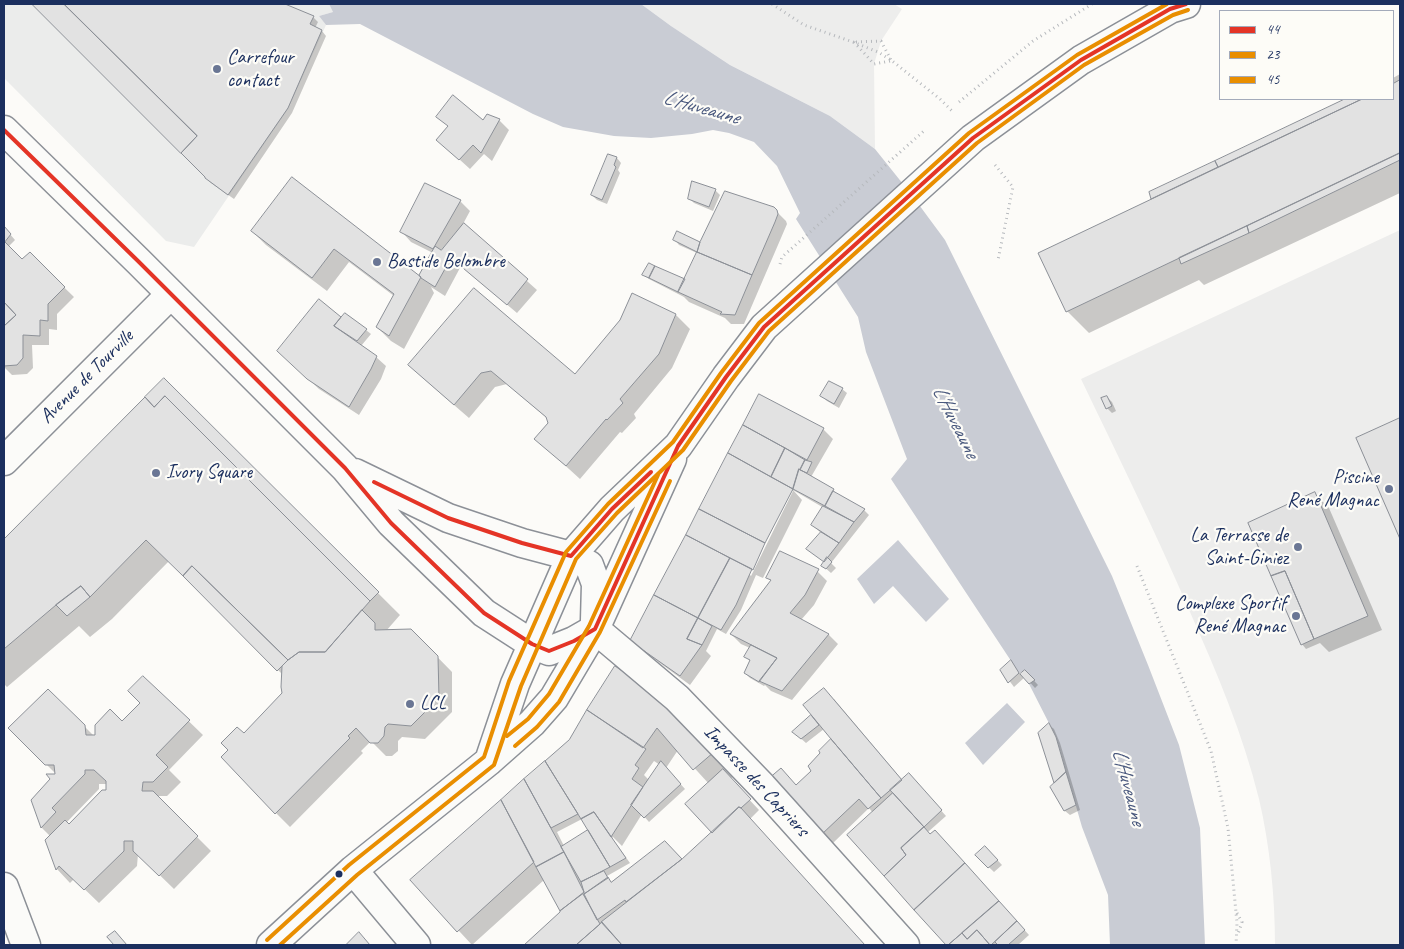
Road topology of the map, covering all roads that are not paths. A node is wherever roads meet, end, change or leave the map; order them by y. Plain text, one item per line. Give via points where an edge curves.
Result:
1 (1175, 6) edge
2 (4, 130) edge
3 (171, 294) junction
4 (678, 446) junction
5 (4, 461) edge
6 (344, 468) junction
7 (571, 556) junction
8 (595, 629) junction
9 (532, 644) junction
10 (489, 761) junction
11 (353, 870) junction
12 (4, 887) edge
13 (26, 945) edge
14 (271, 945) edge
15 (416, 945) edge
16 (905, 945) edge

1 - 4 street via 1081,60 973,138 764,327
2 - 3 street
3 - 5 street, Avenue de Tourville
3 - 6 street
4 - 7 street via 612,509
4 - 8 street
6 - 7 street via 448,518
6 - 9 street via 391,523 484,613
7 - 8 street via 589,565 596,584
7 - 9 street
8 - 9 street via 549,651
8 - 10 street via 554,698 532,723
8 - 16 street, Impasse des Capriers via 677,698 762,786
9 - 10 street
10 - 11 street
11 - 14 street
11 - 15 street
12 - 13 street

